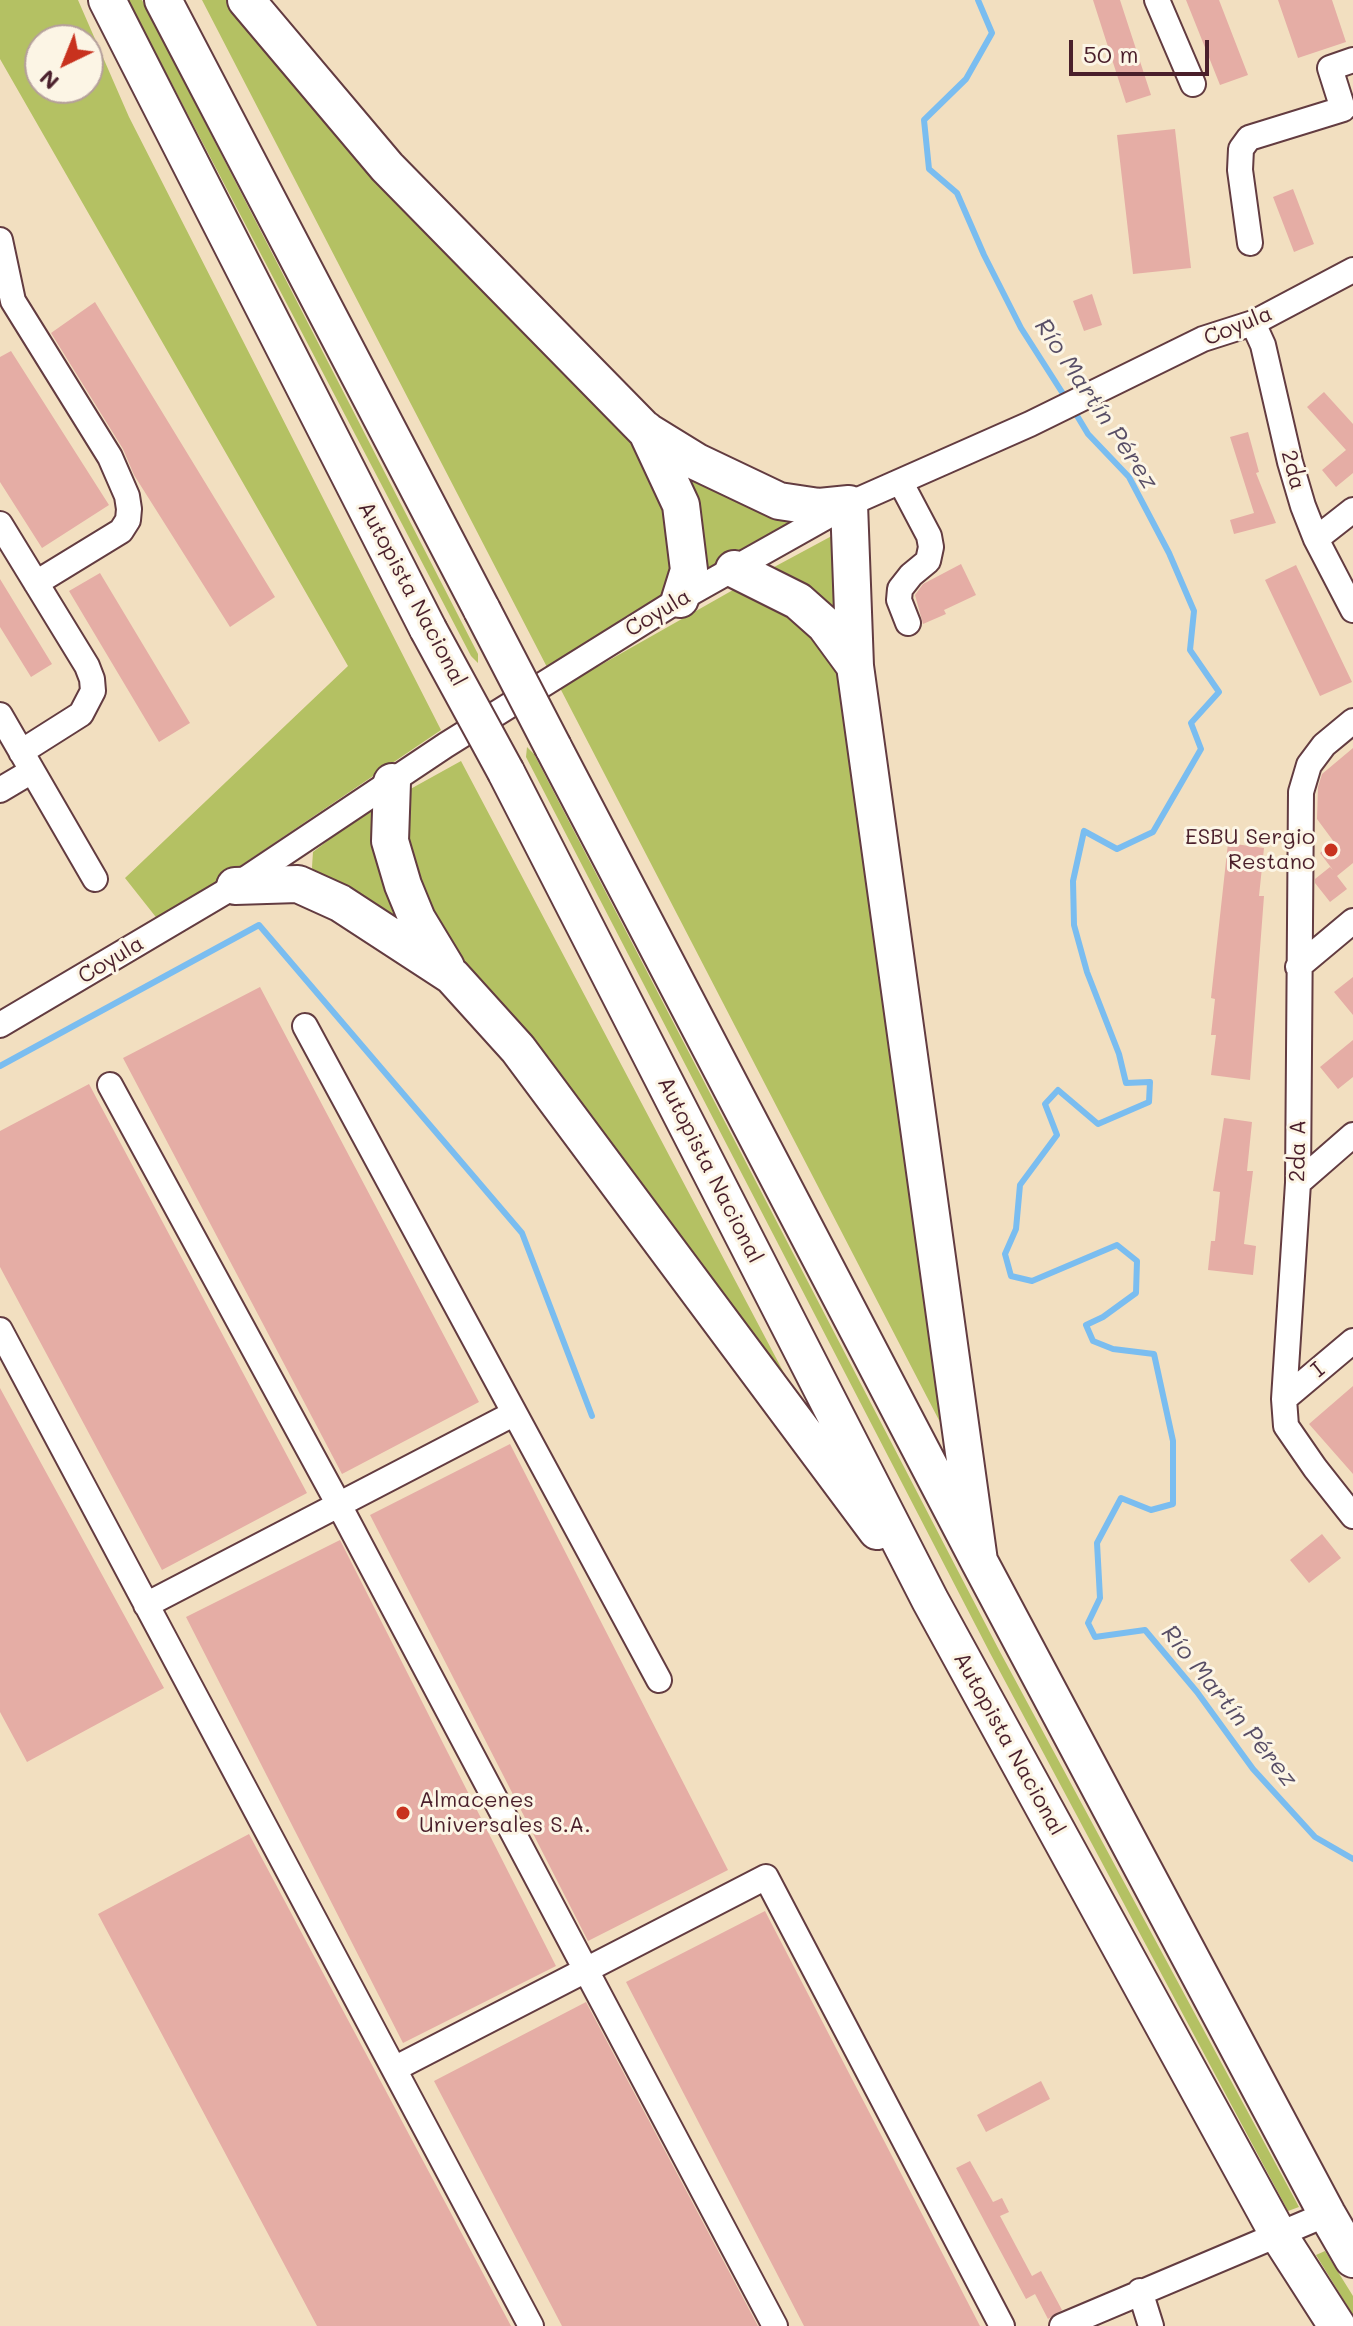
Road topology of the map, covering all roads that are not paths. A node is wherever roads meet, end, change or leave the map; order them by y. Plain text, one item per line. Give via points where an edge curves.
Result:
1 (107, 0) edge
2 (163, 0) edge
3 (246, 0) edge
4 (1157, 0) edge
5 (1353, 60) edge
6 (1193, 84) dead end
7 (0, 240) edge
8 (1250, 243) dead end
9 (2, 266) edge
10 (1353, 270) edge
11 (1253, 323) junction
12 (645, 430) junction
13 (901, 483) junction
14 (849, 504) junction
15 (1353, 510) edge
16 (0, 524) edge
17 (1316, 539) junction
18 (734, 569) junction
19 (36, 583) junction
20 (680, 599) junction
21 (1353, 610) edge
22 (908, 623) dead end
23 (855, 666) junction
24 (0, 715) edge
25 (1353, 721) edge
26 (26, 761) junction
27 (392, 782) junction
28 (0, 790) edge
29 (95, 879) dead end
30 (235, 886) junction
31 (1353, 921) edge
32 (1298, 967) junction
33 (452, 976) junction
34 (0, 1025) edge
35 (305, 1026) dead end
36 (110, 1085) dead end
37 (1353, 1135) edge
38 (1298, 1183) junction
39 (0, 1330) edge
40 (1353, 1341) edge
41 (1284, 1399) junction
42 (513, 1414) junction
43 (339, 1505) junction
44 (1353, 1516) edge
45 (979, 1561) junction
46 (930, 1600) junction
47 (146, 1605) junction
48 (659, 1680) dead end
49 (587, 1971) junction
50 (394, 2069) junction
51 (1327, 2214) junction
52 (1278, 2234) junction
53 (1353, 2259) edge
54 (1140, 2291) junction
55 (531, 2326) edge
56 (775, 2326) edge
57 (1002, 2326) edge
58 (1062, 2326) edge
59 (1151, 2326) edge
60 (1337, 2326) edge

1 - 46 highway, Autopista Nacional, bridge
2 - 45 highway, bridge
3 - 12 highway via 387,167
4 - 6 street
5 - 8 street via 1330,68 1343,109 1249,138 1241,149
7 - 9 street
9 - 19 street via 13,301 110,457 129,509 121,531
10 - 11 street, Coyula
11 - 13 street, Coyula via 1203,339
11 - 17 street, 2da
12 - 14 highway via 779,501 819,507
12 - 20 highway via 681,505 689,570
13 - 14 street, Coyula
13 - 22 street via 931,547 928,561 900,589
14 - 18 street, Coyula
14 - 23 highway
15 - 17 street
16 - 19 street
17 - 21 street, 2da
18 - 20 street, Coyula
18 - 23 highway via 798,601 825,625
19 - 26 street via 87,666 93,691 81,714
20 - 27 street, Coyula
23 - 45 highway
24 - 26 street
25 - 32 street, 2da A via 1309,765 1301,792
26 - 28 street
26 - 29 street
27 - 30 street, Coyula
27 - 33 highway via 390,841 403,885
30 - 33 highway via 298,884 340,903
30 - 34 street, Coyula
31 - 32 street
32 - 38 street, 2da A
33 - 46 highway via 518,1049
35 - 42 street
36 - 43 street
37 - 38 street
38 - 41 street, 2da A
39 - 47 street
40 - 41 street, I
41 - 44 street, 2da A via 1286,1426
42 - 43 street
42 - 48 street
43 - 47 street
43 - 49 street
45 - 51 highway
46 - 52 highway, Autopista Nacional
47 - 50 street
49 - 50 street
49 - 56 street
49 - 57 street via 766,1877
50 - 55 street
51 - 52 street
51 - 53 highway
52 - 54 street
52 - 60 highway, Autopista Nacional
54 - 58 street
54 - 59 street

